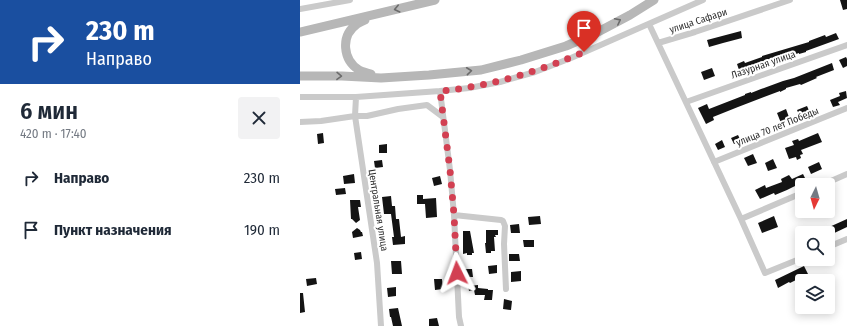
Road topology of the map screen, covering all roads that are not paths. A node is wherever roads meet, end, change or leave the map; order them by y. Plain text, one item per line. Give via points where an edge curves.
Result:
1 (350, 0) edge
2 (435, 0) edge
3 (654, 0) edge
4 (703, 0) edge
5 (790, 0) edge
6 (300, 9) edge
7 (377, 14) junction
8 (649, 24) junction
9 (300, 32) edge
10 (658, 43) junction
11 (847, 45) edge
12 (300, 76) edge
13 (382, 78) junction
14 (440, 91) junction
15 (300, 97) edge
16 (356, 97) junction
17 (686, 102) junction
18 (847, 108) edge
19 (355, 116) junction
20 (443, 117) junction
21 (300, 122) edge
22 (714, 162) junction
23 (847, 174) edge
24 (835, 179) edge
25 (795, 196) edge
26 (454, 215) junction
27 (741, 219) junction
28 (847, 239) edge
29 (835, 244) edge
30 (795, 261) edge
31 (506, 289) dead end
32 (381, 326) edge
33 (461, 326) edge

1 - 6 street
2 -> 7 main road
13 -> 3 main road via 481,70 521,60 566,46 596,33
4 - 8 street
5 - 10 street, улица Сафари
7 - 9 main road
7 - 13 main road via 351,30 345,48 351,64 360,71
8 - 10 street
8 - 14 street via 535,72 500,82
10 - 17 street
11 - 17 street, Лазурная улица
12 -> 13 main road
14 - 16 street
14 - 20 street
15 - 16 street
16 - 19 street, Центральная улица
17 - 22 street
18 - 22 street, улица 70 лет Победы
19 - 20 street via 427,105
19 - 21 street
19 - 32 street, Центральная улица via 377,263
20 - 26 street
22 - 27 street
23 - 24 street
25 - 27 street
26 - 31 street via 503,221
26 - 33 street
27 - 30 street via 765,273
28 - 29 street

